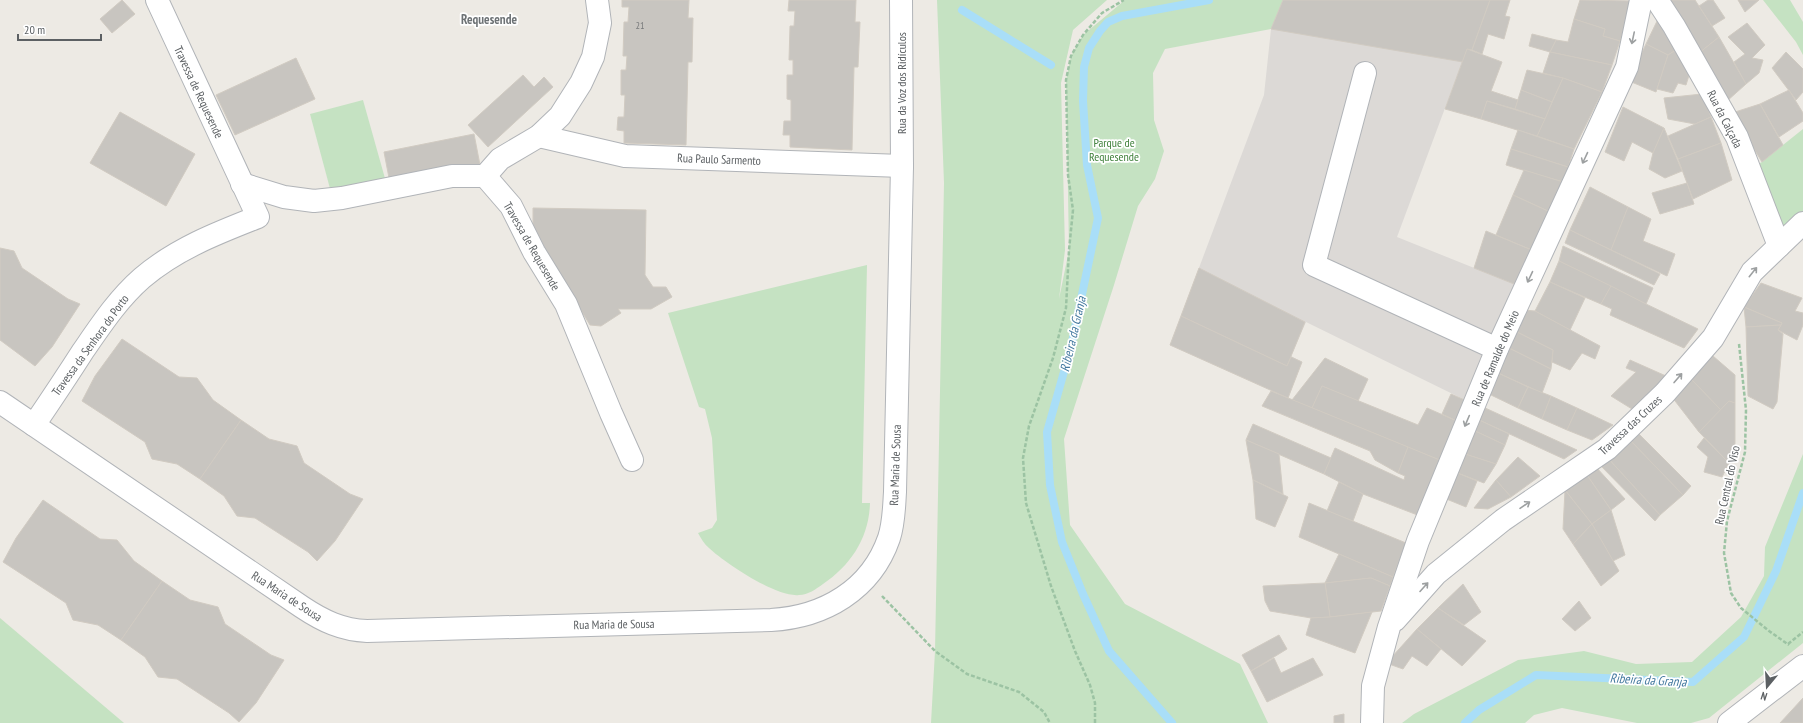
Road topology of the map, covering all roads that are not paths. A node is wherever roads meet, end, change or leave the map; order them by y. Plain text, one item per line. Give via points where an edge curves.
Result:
1 (157, 0) edge
2 (597, 0) edge
3 (900, 0) edge
4 (1641, 0) edge
5 (1657, 0) edge
6 (1365, 73) dead end
7 (539, 136) junction
8 (902, 166) junction
9 (485, 176) junction
10 (242, 184) junction
11 (258, 217) joint
12 (1803, 223) edge
13 (1779, 246) junction
14 (1497, 349) junction
15 (0, 402) edge
16 (34, 425) junction
17 (632, 460) dead end
18 (1389, 626) junction
19 (1798, 657) edge
20 (1372, 723) edge
21 (1729, 723) edge

1 - 10 street, Travessa de Requesende
2 - 7 street via 600,23 593,57 581,83 560,116
3 - 8 street, Rua da Voz dos Ridículos
4 -> 14 street, Rua de Ramalde do Meio via 1627,67
5 - 13 street, Rua da Calçada via 1736,137
6 - 14 street via 1314,265
7 - 8 street, Rua Paulo Sarmento via 625,156
7 - 9 street via 500,159
8 - 16 street, Rua Maria de Sousa via 894,508 890,537 879,559 865,578 836,602 813,613 792,618 351,630 335,626 314,614
9 - 10 street via 452,176 342,198 314,201 284,197
9 - 17 street, Travessa de Requesende via 511,206 534,252 566,304
10 - 11 street, Travessa de Requesende
11 - 16 street, Travessa da Senhora do Porto via 211,235 186,248 132,287 116,304
12 - 13 street, Travessa das Cruzes
18 -> 13 street, Travessa das Cruzes via 1442,569 1503,520 1607,449 1665,393 1713,338 1752,272
14 -> 18 street, Rua de Ramalde do Meio via 1418,540
15 - 16 street, Rua Maria de Sousa
18 - 20 street, Rua de Ramalde do Meio via 1373,686
19 - 21 street

